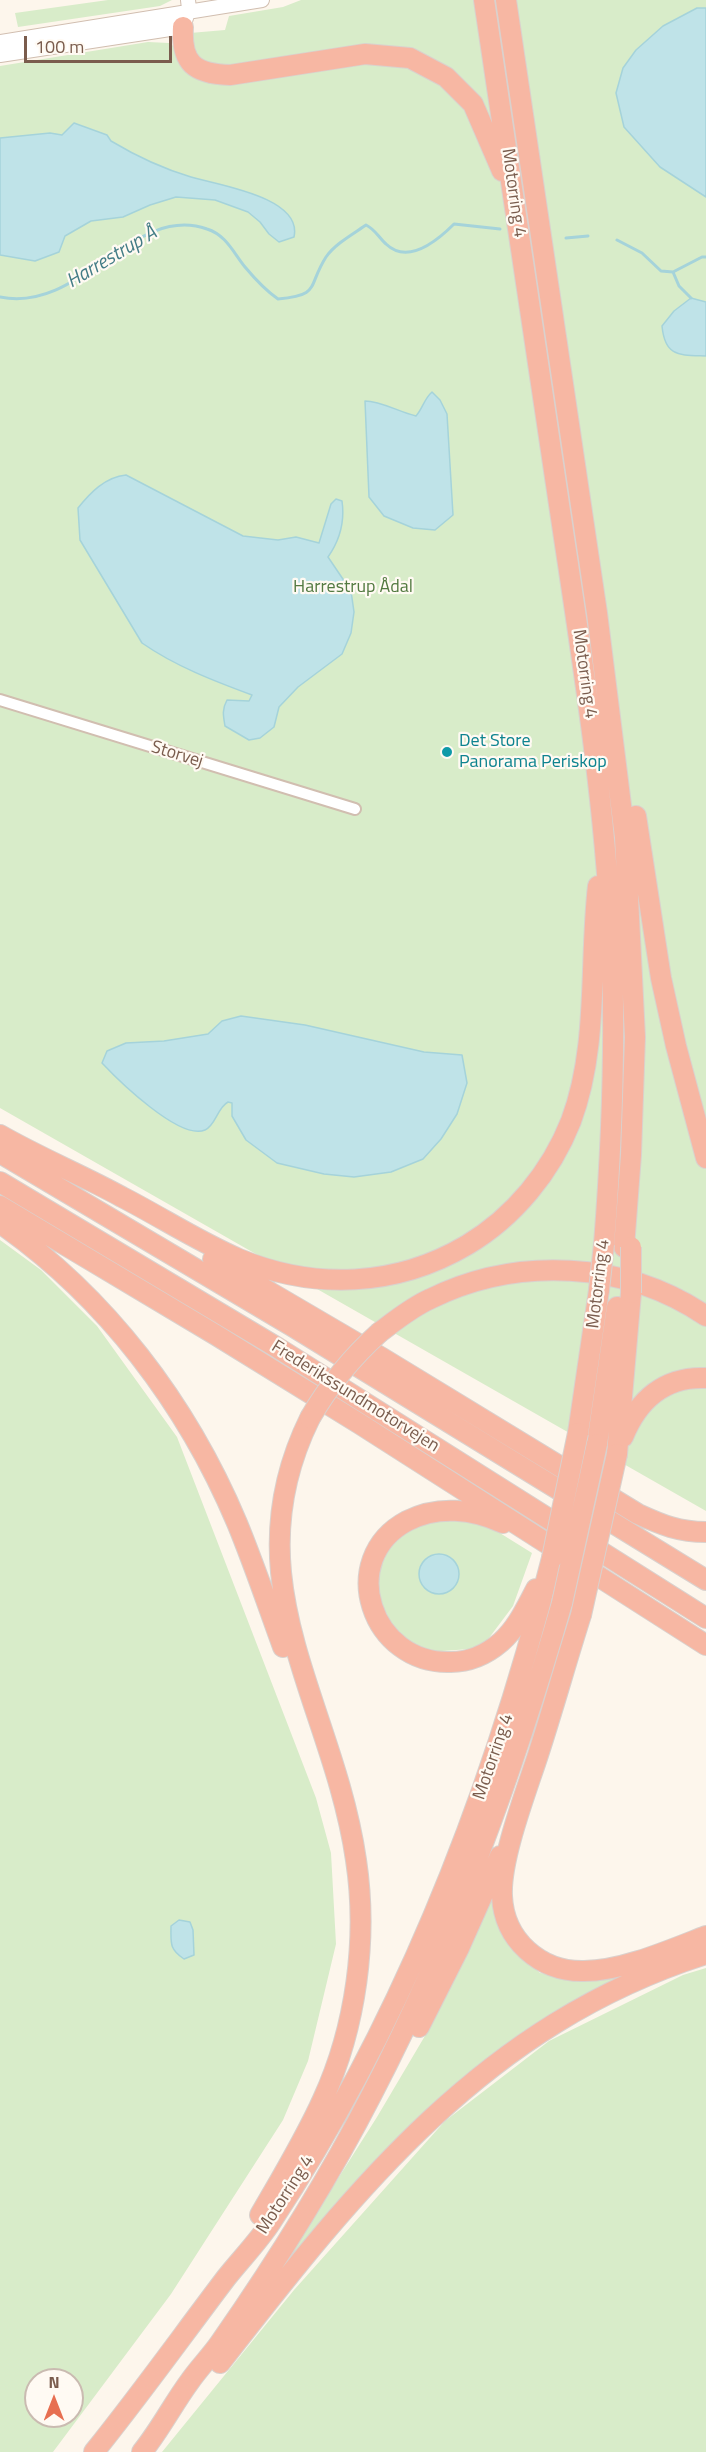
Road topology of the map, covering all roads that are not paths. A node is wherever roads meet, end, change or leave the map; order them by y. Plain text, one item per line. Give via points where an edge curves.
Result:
1 (262, 0) edge
2 (506, 0) edge
3 (484, 1) edge
4 (186, 13) edge
5 (0, 42) edge
6 (0, 55) edge
7 (516, 213) junction
8 (597, 613) junction
9 (0, 700) edge
10 (355, 809) dead end
11 (604, 839) junction
12 (0, 1135) edge
13 (0, 1153) edge
14 (31, 1153) junction
15 (706, 1158) edge
16 (0, 1182) edge
17 (0, 1206) edge
18 (0, 1223) edge
19 (625, 1291) junction
20 (706, 1316) edge
21 (706, 1378) edge
22 (617, 1454) junction
23 (706, 1532) edge
24 (548, 1551) junction
25 (706, 1580) edge
26 (541, 1589) junction
27 (706, 1618) edge
28 (706, 1645) edge
29 (326, 1742) junction
30 (524, 1798) junction
31 (706, 1936) edge
32 (706, 1954) edge
33 (373, 2094) junction
34 (226, 2278) junction
35 (145, 2449) edge
36 (94, 2452) edge

1 - 4 street
2 - 8 highway, Motorring 4
3 - 7 highway, Motorring 4
4 - 5 street
4 - 6 street
4 - 7 highway via 183,45 189,60 203,71 215,74 365,54 410,58 446,77 473,104 500,164
7 - 11 highway, Motorring 4 via 579,638
8 - 15 highway via 619,706 662,978
8 - 19 highway, Motorring 4 via 625,837 632,933 635,1037
9 - 10 street, Storvej
11 - 14 highway via 594,923 589,1042 571,1121 545,1169 512,1212 449,1256 412,1271 379,1278 308,1279 276,1272 238,1258 79,1173
11 - 24 highway, Motorring 4, bridge via 614,1037 604,1244 578,1433
12 - 14 highway
13 - 25 highway, Frederikssundmotorvejen via 292,1326
14 - 23 highway via 382,1358 638,1514 686,1532
16 - 27 highway, Frederikssundmotorvejen via 278,1348
17 - 24 highway via 490,1506
18 - 29 highway via 96,1304 130,1342 189,1428 237,1523 297,1684
19 - 22 highway
19 - 33 highway, Motorring 4, bridge via 562,1603 529,1716 457,1914
20 - 29 highway, bridge via 673,1296 611,1275 552,1270 488,1278 455,1288 429,1299 358,1352 340,1373 300,1438 281,1508 278,1551 282,1591
21 - 22 highway via 683,1379 648,1398 636,1409
22 - 30 highway, bridge via 581,1615
24 - 26 highway
24 - 26 highway via 488,1516 437,1511 416,1516 389,1535 376,1554 369,1591 372,1609 393,1642 407,1653 440,1663 475,1658 500,1642
24 - 28 highway
26 - 34 highway, Motorring 4 via 510,1710 439,1904 363,2063 304,2167 270,2224
29 - 34 highway via 357,1860 360,1948 355,1994 344,2043 323,2098
30 - 31 highway via 502,1894 509,1925 532,1955 565,1970 596,1970
30 - 33 highway via 446,1976 414,2036
32 - 35 highway via 641,1979 540,2033 440,2109 339,2214 199,2391
33 - 35 highway, Motorring 4 via 273,2262
34 - 36 highway, Motorring 4

